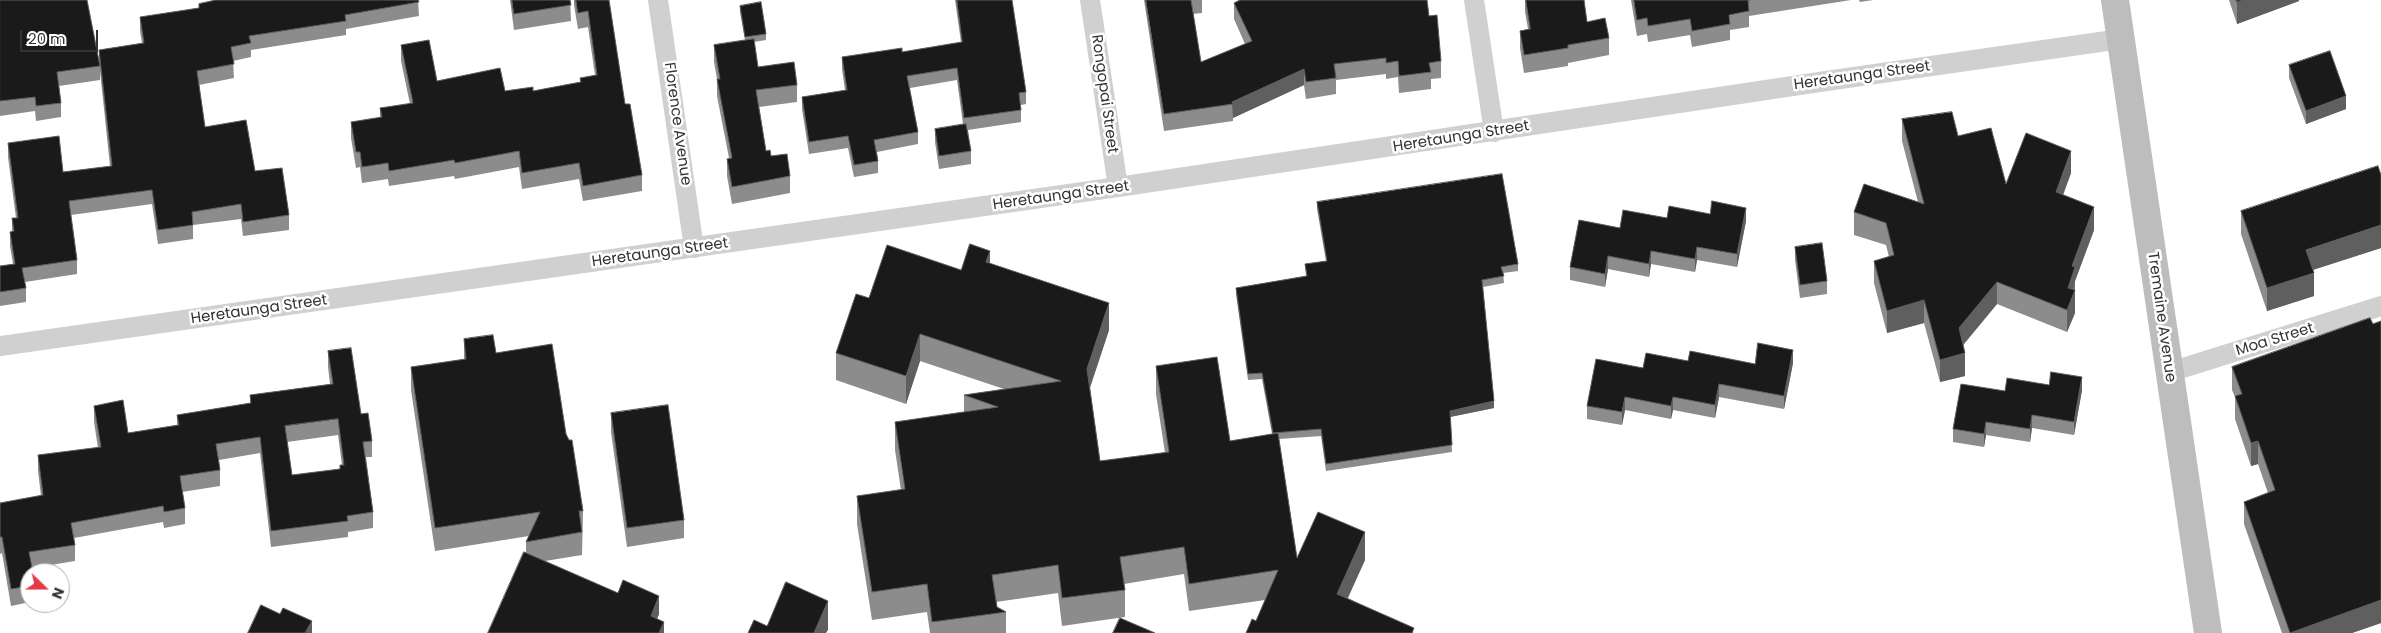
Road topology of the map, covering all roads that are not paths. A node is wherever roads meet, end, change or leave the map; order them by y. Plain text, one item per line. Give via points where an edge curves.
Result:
1 (658, 0) edge
2 (1090, 0) edge
3 (1474, 0) edge
4 (2115, 0) edge
5 (2120, 40) junction
6 (1494, 132) junction
7 (1118, 187) junction
8 (694, 248) junction
9 (2381, 306) edge
10 (0, 346) edge
11 (2170, 372) junction
12 (2208, 633) edge

1 - 8 street, Florence Avenue
2 - 7 street, Rongopai Street
3 - 6 street
4 - 5 main road, Tremaine Avenue
5 - 6 street, Heretaunga Street
5 - 11 main road, Tremaine Avenue
6 - 7 street, Heretaunga Street
7 - 8 street, Heretaunga Street
8 - 10 street, Heretaunga Street
9 - 11 street, Moa Street
11 - 12 main road, Tremaine Avenue

